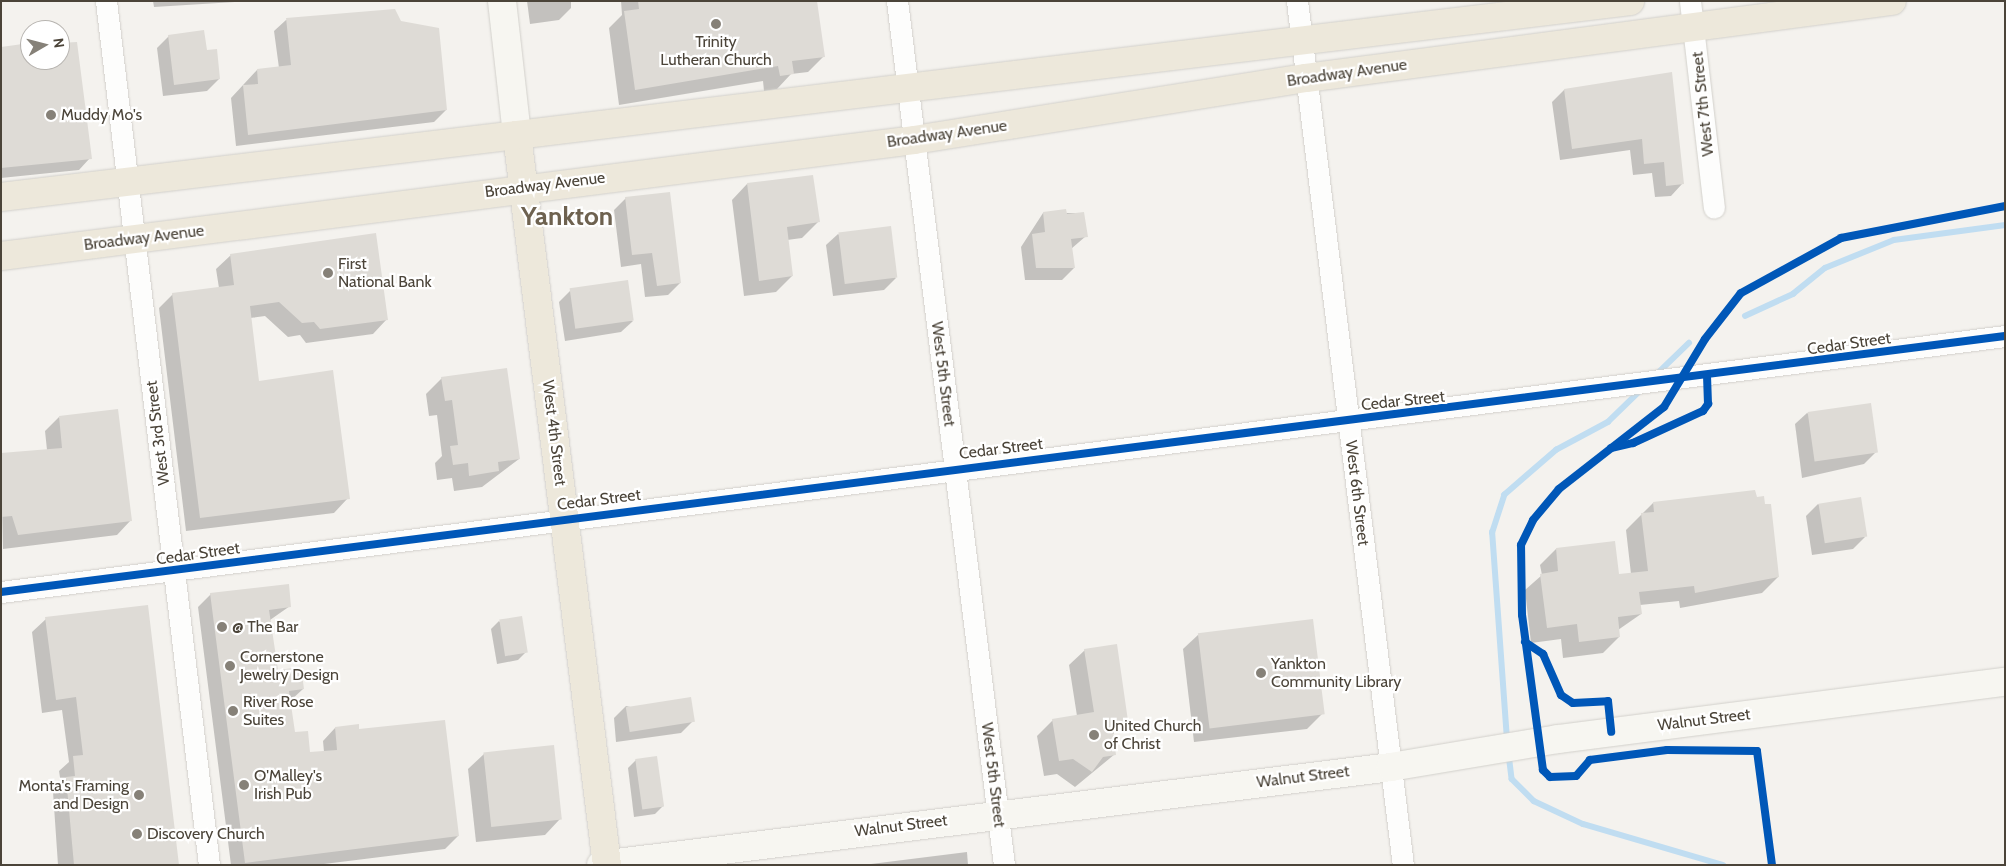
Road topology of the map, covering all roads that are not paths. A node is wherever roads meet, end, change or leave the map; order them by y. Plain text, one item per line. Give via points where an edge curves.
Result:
1 (106, 1) edge
2 (502, 1) edge
3 (897, 1) edge
4 (1297, 1) edge
5 (1630, 1) edge
6 (1690, 1) edge
7 (1892, 1) edge
8 (1694, 28) junction
9 (1301, 40) junction
10 (1306, 78) junction
11 (908, 91) junction
12 (517, 135) junction
13 (914, 140) junction
14 (127, 183) junction
15 (524, 187) junction
16 (1, 197) edge
17 (1714, 208) dead end
18 (135, 240) junction
19 (1, 256) edge
20 (2005, 336) edge
21 (1348, 421) junction
22 (955, 469) junction
23 (565, 518) junction
24 (174, 572) junction
25 (1, 592) edge
26 (2005, 682) edge
27 (1391, 767) junction
28 (997, 814) junction
29 (605, 864) edge
30 (209, 865) edge
31 (1004, 865) edge
32 (1403, 865) edge

1 - 14 street, West 3rd Street
2 - 12 street, West 4th Street
3 - 11 street, West 5th Street
4 - 9 street, West 6th Street
5 - 9 highway
6 - 8 street, West 7th Street
7 - 8 highway, Broadway Avenue
8 - 10 highway, Broadway Avenue
8 - 17 street, West 7th Street
9 - 10 street, West 6th Street
9 - 11 highway
10 - 13 highway, Broadway Avenue
10 - 21 street, West 6th Street
11 - 12 highway
11 - 13 street, West 5th Street
12 - 14 highway
12 - 15 highway, West 4th Street
13 - 15 highway, Broadway Avenue
13 - 22 street, West 5th Street
14 - 16 highway
14 - 18 street, West 3rd Street
15 - 18 highway, Broadway Avenue
15 - 23 highway, West 4th Street
18 - 19 highway, Broadway Avenue
18 - 24 street, West 3rd Street
20 - 21 street, Cedar Street via 1696,379
21 - 22 street, Cedar Street
21 - 27 street, West 6th Street
22 - 23 street, Cedar Street
22 - 28 street, West 5th Street
23 - 24 street, Cedar Street
23 - 29 highway, West 4th Street
24 - 25 street, Cedar Street
24 - 30 street, West 3rd Street
26 - 27 street, Walnut Street via 1484,749
27 - 28 street, Walnut Street
27 - 32 street, West 6th Street
28 - 29 street, Walnut Street
28 - 31 street, West 5th Street

